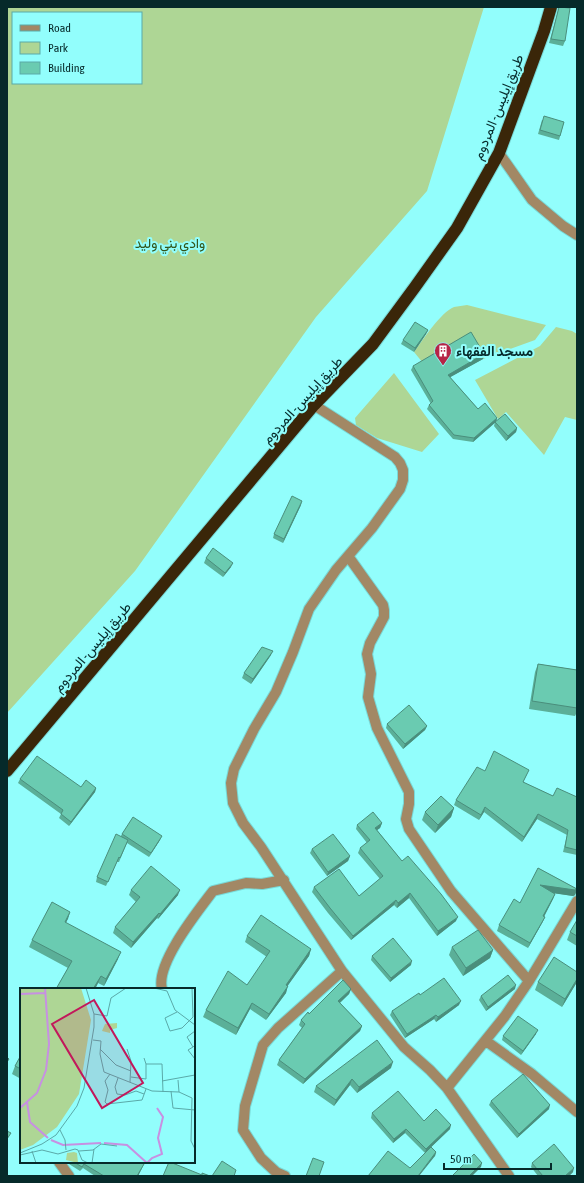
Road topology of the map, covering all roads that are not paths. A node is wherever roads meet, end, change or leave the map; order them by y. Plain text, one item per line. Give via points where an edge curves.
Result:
1 (551, 7) edge
2 (499, 153) junction
3 (577, 235) edge
4 (314, 405) junction
5 (348, 556) junction
6 (7, 771) edge
7 (284, 880) junction
8 (577, 901) edge
9 (342, 971) junction
10 (529, 981) junction
11 (162, 988) edge
12 (486, 1041) junction
13 (446, 1088) junction
14 (577, 1112) edge
15 (60, 1163) edge
16 (69, 1176) edge
17 (285, 1176) edge
18 (509, 1176) edge

1 - 2 highway, طريق إيليس- المردوم
2 - 3 street via 532,200
2 - 4 highway, طريق إيليس- المردوم via 457,228 415,287 373,344
4 - 5 street via 395,457 403,470 400,490
4 - 6 highway, طريق إيليس- المردوم
5 - 7 street via 309,609 276,692 234,769 231,783 233,802 243,823
5 - 10 street via 384,610 384,617 367,654 370,674 368,697 377,728 408,792 410,799 406,819 409,829 451,891
7 - 9 street
7 - 11 street via 262,884 246,883 213,891 169,954
8 - 10 street
9 - 13 street via 394,1036
9 - 17 street via 278,1028 263,1045 245,1106 243,1130 261,1158 276,1172
10 - 12 street
12 - 13 street
12 - 14 street via 532,1074
13 - 18 street
15 - 16 street

